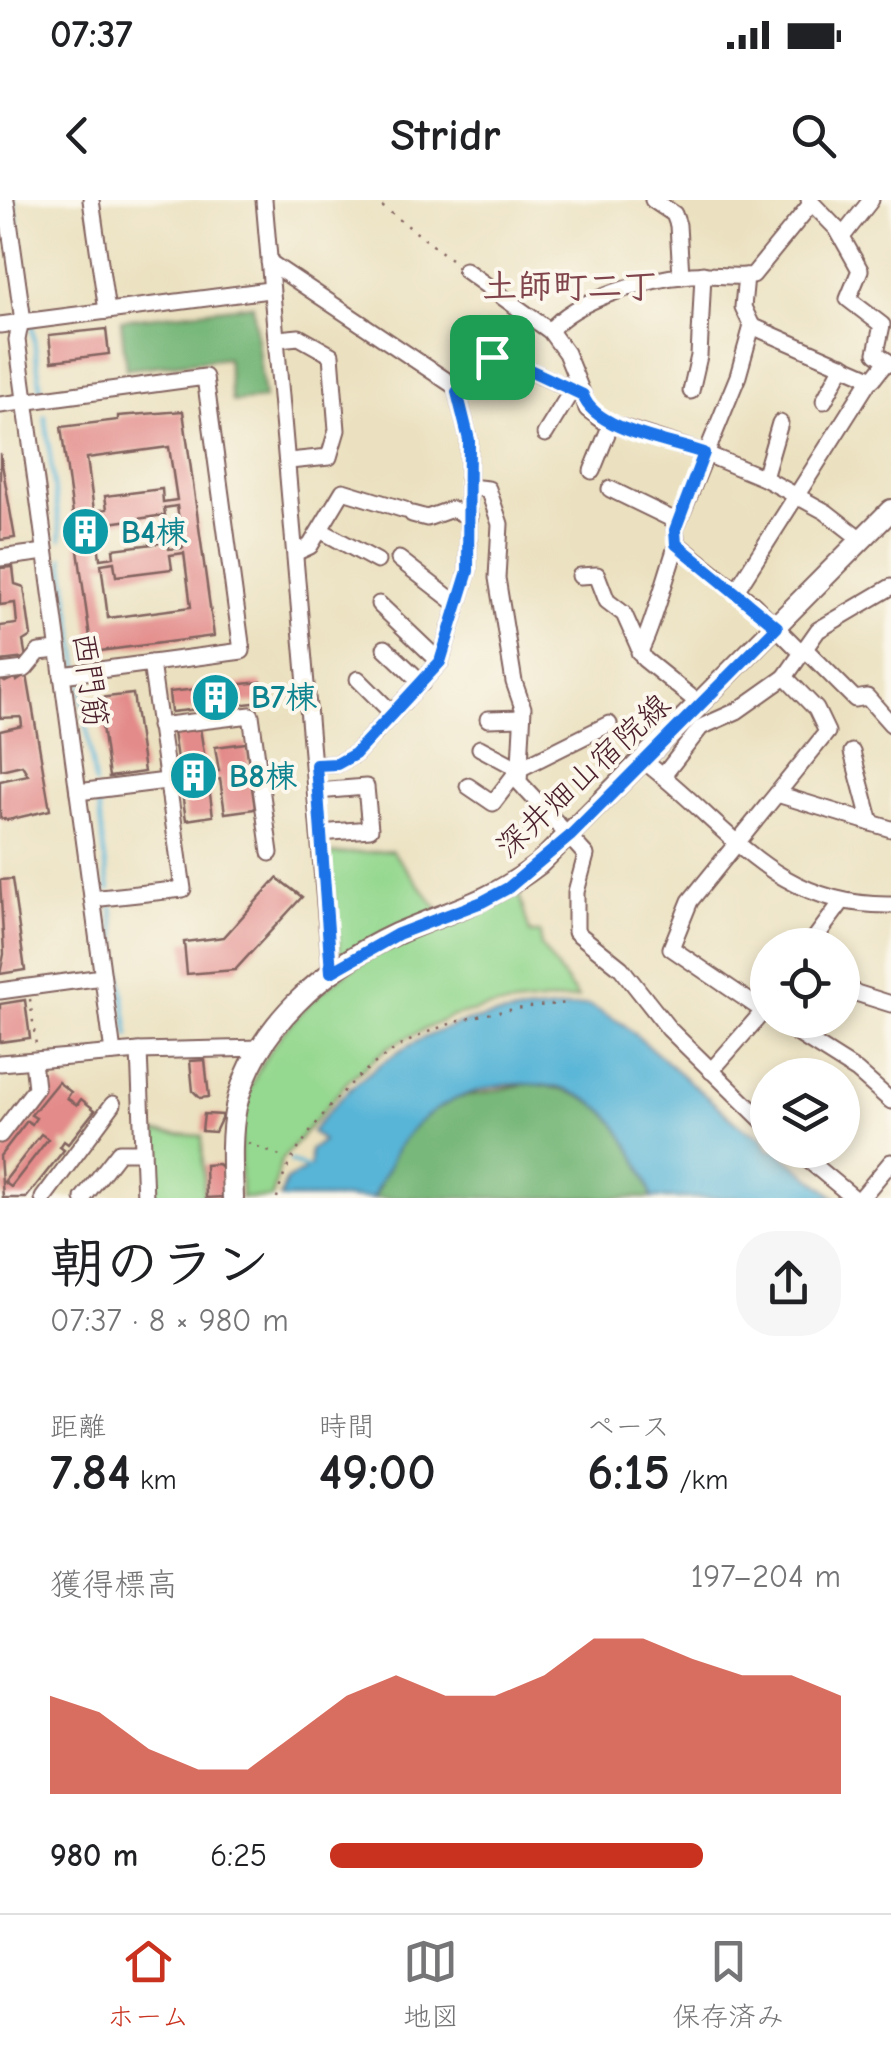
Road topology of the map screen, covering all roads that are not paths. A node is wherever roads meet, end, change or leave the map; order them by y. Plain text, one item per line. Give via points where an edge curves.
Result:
1 (6, 200) edge
2 (91, 200) edge
3 (264, 200) edge
4 (653, 200) edge
5 (871, 200) edge
6 (810, 202) edge
7 (842, 237) junction
8 (269, 262) junction
9 (465, 270) road end
10 (703, 274) junction
11 (681, 276) junction
12 (746, 276) junction
13 (269, 290) junction
14 (107, 310) junction
15 (21, 318) junction
16 (1, 325) edge
17 (752, 326) junction
18 (550, 331) junction
19 (278, 339) junction
20 (889, 363) edge
21 (844, 364) junction
22 (871, 378) junction
23 (459, 389) junction
24 (691, 391) dead end
25 (578, 392) junction
26 (27, 401) junction
27 (824, 401) dead end
28 (0, 405) edge
29 (780, 423) dead end
30 (611, 424) junction
31 (544, 434) dead end
32 (704, 453) junction
33 (289, 461) junction
34 (592, 471) dead end
35 (764, 478) junction
36 (469, 486) junction
37 (610, 489) dead end
38 (796, 496) junction
39 (891, 510) edge
40 (470, 517) junction
41 (678, 522) junction
42 (320, 530) junction
43 (862, 540) junction
44 (676, 544) junction
45 (44, 552) junction
46 (297, 552) junction
47 (0, 558) edge
48 (399, 559) dead end
49 (377, 561) dead end
50 (580, 576) dead end
51 (891, 587) edge
52 (736, 591) junction
53 (379, 604) dead end
54 (456, 604) junction
55 (777, 627) junction
56 (385, 648) dead end
57 (58, 650) junction
58 (802, 650) junction
59 (639, 652) junction
60 (440, 662) junction
61 (151, 663) junction
62 (0, 672) edge
63 (62, 675) junction
64 (785, 676) junction
65 (358, 680) dead end
66 (422, 683) junction
67 (702, 704) junction
68 (392, 712) junction
69 (488, 718) dead end
70 (522, 718) junction
71 (609, 724) dead end
72 (891, 724) edge
73 (159, 726) junction
74 (480, 748) dead end
75 (852, 752) dead end
76 (645, 762) junction
77 (316, 765) junction
78 (520, 769) junction
79 (662, 776) junction
80 (166, 781) junction
81 (468, 786) dead end
82 (317, 791) junction
83 (78, 792) junction
84 (777, 794) junction
85 (871, 823) junction
86 (891, 828) edge
87 (320, 833) junction
88 (570, 836) junction
89 (736, 844) junction
90 (270, 853) dead end
91 (92, 899) junction
92 (841, 903) junction
93 (891, 905) edge
94 (823, 928) edge
95 (331, 972) junction
96 (102, 977) junction
97 (0, 990) edge
98 (860, 994) edge
99 (750, 1000) edge
100 (891, 1004) edge
101 (750, 1032) edge
102 (806, 1038) edge
103 (261, 1048) junction
104 (139, 1050) junction
105 (113, 1053) junction
106 (35, 1056) junction
107 (0, 1064) edge
108 (712, 1071) junction
109 (891, 1101) edge
110 (113, 1104) dead end
111 (750, 1108) edge
112 (20, 1110) junction
113 (0, 1111) edge
114 (0, 1135) edge
115 (143, 1152) junction
116 (891, 1162) edge
117 (819, 1168) edge
118 (42, 1198) edge
119 (83, 1198) edge
120 (145, 1198) edge
121 (233, 1198) edge
122 (857, 1198) edge

1 - 15 street, 西門筋
2 - 14 street
3 - 8 street
4 - 11 street via 678,224
5 - 7 street
6 - 7 street
6 - 12 street via 796,227
7 - 20 street via 860,270 848,299 882,325 876,353
8 - 13 street
8 - 23 street
9 - 18 street
10 - 11 street
10 - 12 street
10 - 24 street
11 - 18 street via 642,281 576,310
12 - 17 street via 743,307
13 - 14 street
13 - 19 street
14 - 15 street
15 - 16 street
15 - 26 street, 西門筋 via 17,340
17 - 21 street
17 - 32 street
18 - 25 street via 566,353
19 - 33 street
19 - 33 street via 299,336 331,356 337,430 329,457
20 - 22 street
21 - 22 street
21 - 27 street
22 - 38 street
23 - 25 street via 480,363 502,357
23 - 36 street
25 - 30 street
25 - 31 street
26 - 28 street
26 - 45 street, 西門筋
26 - 61 street via 205,377 242,651
29 - 35 street
30 - 32 street
30 - 34 street
32 - 35 street
32 - 41 street
33 - 46 street
35 - 38 street
36 - 40 street
36 - 70 street via 488,489 500,524 497,578
37 - 41 street
38 - 43 street
38 - 52 street
39 - 43 main road, 深井畑山宿院線
40 - 42 street via 452,509 426,518 342,492
40 - 54 street via 468,571
41 - 44 street
42 - 46 street
42 - 49 street
43 - 55 main road, 深井畑山宿院線
44 - 52 street
44 - 59 street
45 - 47 street
45 - 57 street, 西門筋
46 - 77 street
48 - 54 street
50 - 59 street via 596,575 607,602 624,614
51 - 58 street via 818,630
52 - 55 street
53 - 60 street
54 - 60 street
55 - 58 street
55 - 67 main road, 深井畑山宿院線
56 - 66 street
57 - 62 street via 39,652 25,669
57 - 63 street, 西門筋
58 - 64 street
58 - 72 street via 855,699 867,697
59 - 67 street
60 - 66 street
61 - 63 street
61 - 73 street
63 - 83 street, 西門筋
64 - 79 street via 701,727
64 - 84 street via 827,732
65 - 68 street
66 - 68 street
67 - 76 main road, 深井畑山宿院線
68 - 77 street via 345,762
69 - 70 street
70 - 78 street
71 - 78 street
73 - 80 street
73 - 90 street via 251,715
74 - 78 street
75 - 85 street
76 - 79 street
76 - 88 main road, 深井畑山宿院線
77 - 82 street
78 - 81 street via 494,803
78 - 88 street via 519,782
79 - 89 street
80 - 83 street
80 - 91 street via 183,889
82 - 87 street
82 - 87 street via 366,787 370,829
83 - 91 street, 西門筋
84 - 85 street
84 - 89 street
85 - 86 street
87 - 95 street
88 - 95 main road, 深井畑山宿院線 via 495,895 398,934
88 - 108 street via 586,855 576,892 576,932 621,968 668,1029
89 - 92 street via 776,876
89 - 99 street via 690,902 671,948
91 - 96 street, 西門筋
92 - 93 street
92 - 94 street
95 - 103 main road, 深井畑山宿院線
96 - 97 street
96 - 105 street, 西門筋
98 - 100 street
101 - 108 street
102 - 109 street
103 - 104 street
103 - 121 main road, 深井畑山宿院線 via 244,1081 232,1138
104 - 105 street
104 - 115 street
105 - 106 street
106 - 107 street
106 - 112 street via 36,1088
108 - 111 street
110 - 118 street
112 - 113 street
112 - 114 street
115 - 119 street via 119,1152
115 - 120 street
116 - 122 street
117 - 122 street

